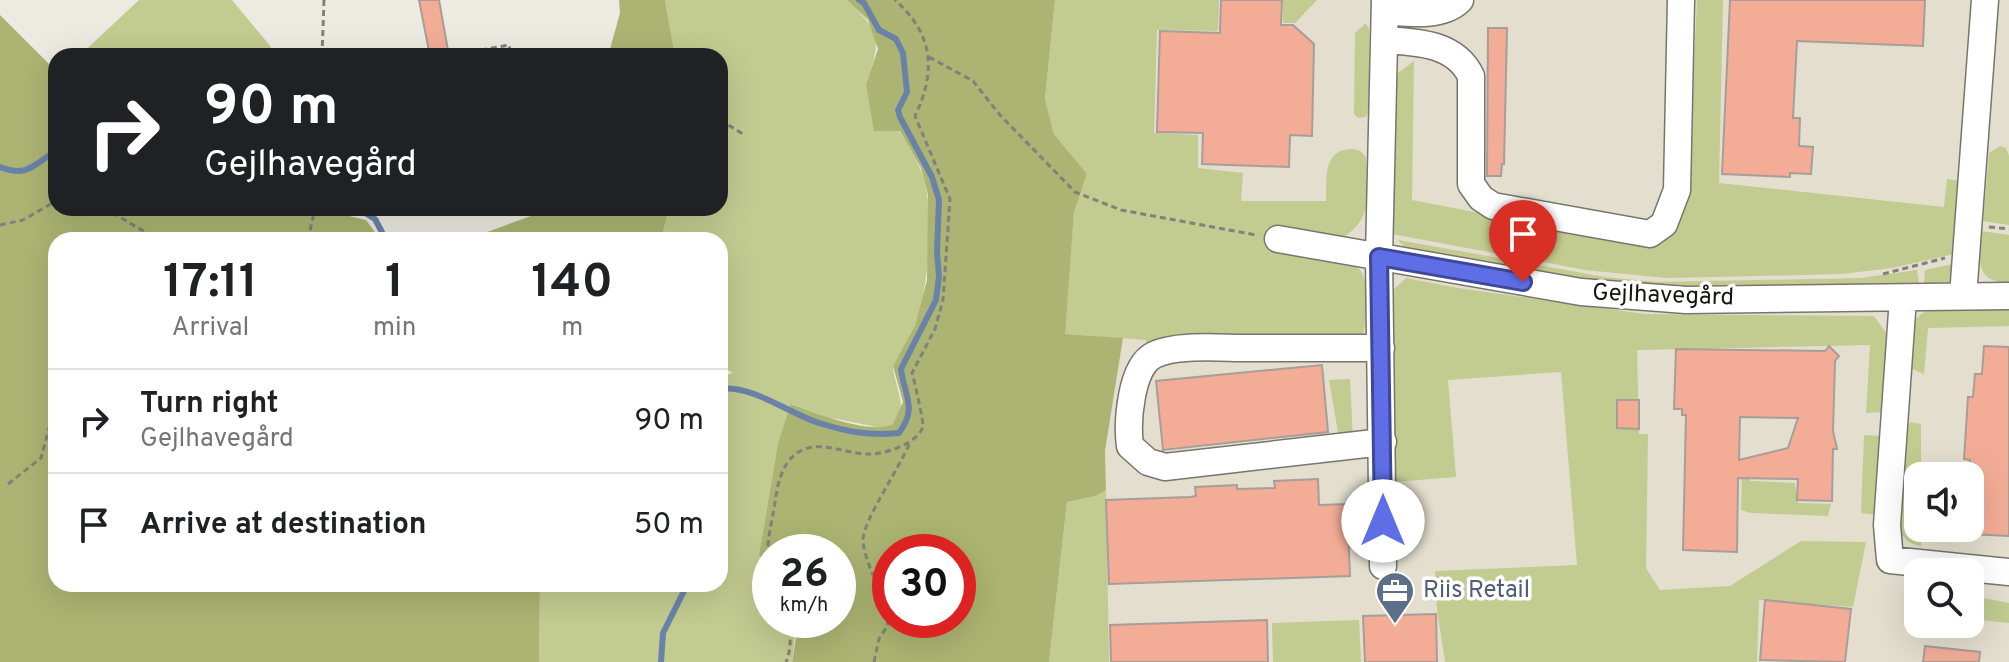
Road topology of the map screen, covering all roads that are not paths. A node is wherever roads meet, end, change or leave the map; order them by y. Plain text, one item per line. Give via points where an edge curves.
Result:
1 (1460, 0) edge
2 (1681, 0) edge
3 (1985, 0) edge
4 (1385, 6) edge
5 (1384, 40) junction
6 (1278, 239) road end
7 (1379, 257) junction
8 (1963, 296) junction
9 (2009, 296) edge
10 (1903, 298) junction
11 (1381, 348) junction
12 (1383, 442) junction
13 (1383, 566) dead end
14 (2009, 572) edge

1 - 4 street via 1420,14
2 - 5 street via 1677,190 1664,224 1650,234 1493,206 1481,198 1471,184 1471,76 1465,62 1416,42
3 - 8 street
4 - 5 street
5 - 7 street
6 - 7 street, Gejlhavegård
7 - 10 street, Gejlhavegård via 1581,292 1686,300
7 - 11 street
8 - 9 street, Gejlhavegård
8 - 10 street, Gejlhavegård
10 - 14 street via 1887,525 1890,560
11 - 12 street
11 - 12 street via 1194,347 1154,355 1132,394 1128,425 1130,446 1148,462 1165,467
12 - 13 street

